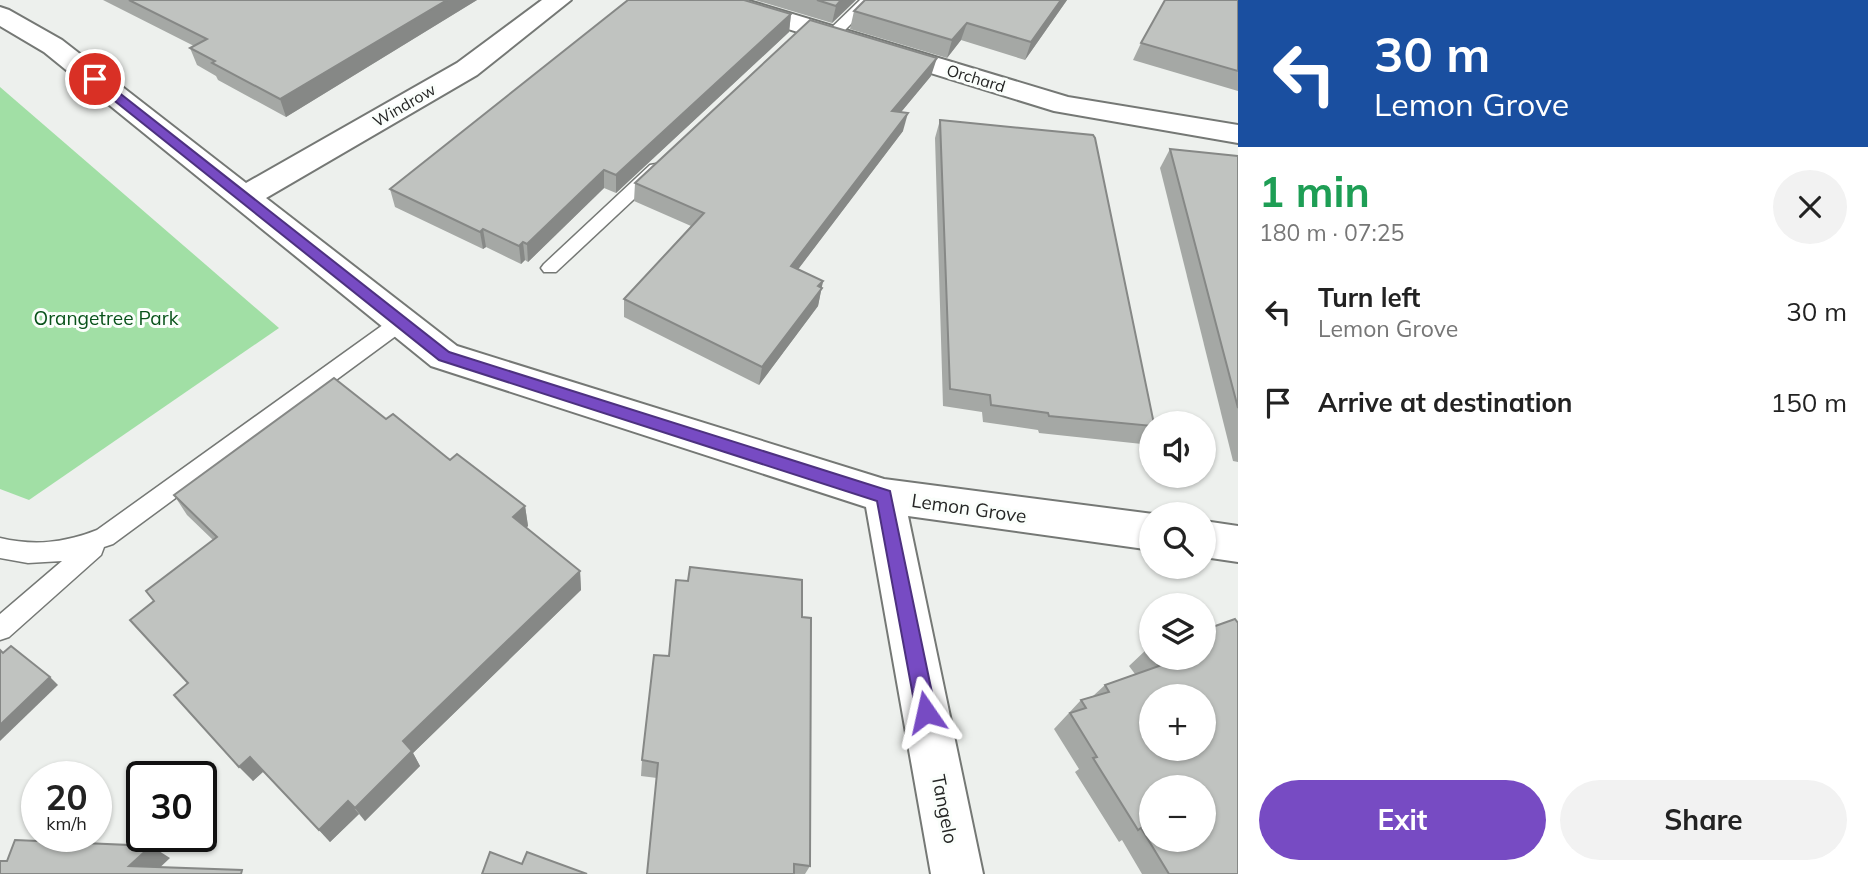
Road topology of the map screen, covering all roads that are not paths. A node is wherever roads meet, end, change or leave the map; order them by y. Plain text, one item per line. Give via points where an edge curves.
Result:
1 (558, 0) edge
2 (719, 0) edge
3 (868, 0) edge
4 (0, 15) edge
5 (811, 32) junction
6 (1238, 134) edge
7 (668, 157) edge
8 (243, 198) junction
9 (550, 268) dead end
10 (401, 322) junction
11 (884, 496) junction
12 (1139, 530) edge
13 (105, 537) junction
14 (1216, 541) edge
15 (1238, 544) edge
16 (0, 548) edge
17 (0, 629) edge
18 (957, 874) edge

1 - 8 street, Windrow via 467,69
2 - 5 street, Orchard
3 - 5 lane
4 - 8 street, Lemon Grove via 53,46
5 - 6 street, Orchard via 1064,105
7 - 9 lane
8 - 10 street, Lemon Grove
10 - 11 street, Lemon Grove via 444,356
10 - 13 lane
11 - 12 street, Lemon Grove
11 - 18 street, Tangelo
13 - 16 lane via 75,550 42,555
13 - 17 lane
14 - 15 street

